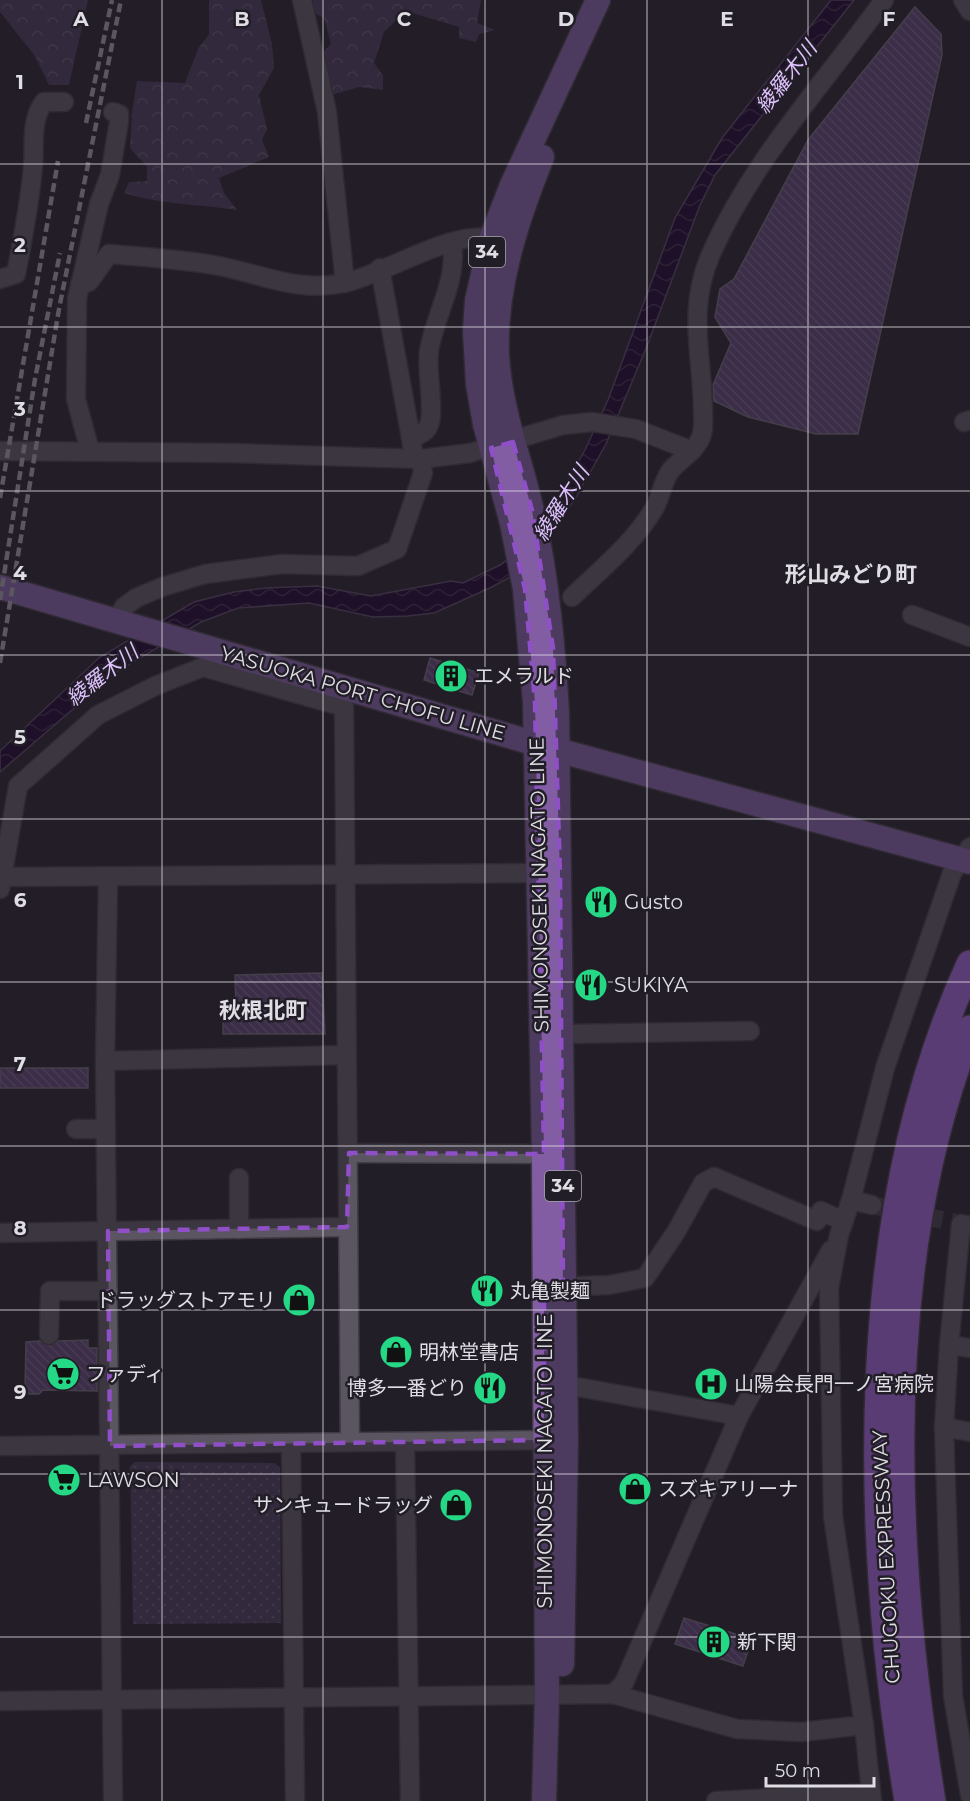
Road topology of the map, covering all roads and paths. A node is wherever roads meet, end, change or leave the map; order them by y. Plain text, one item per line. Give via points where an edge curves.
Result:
1 (302, 0) edge
2 (600, 0) edge
3 (884, 0) edge
4 (963, 0) edge
5 (970, 10) edge
6 (64, 102) dead end
7 (113, 112) dead end
8 (491, 239) junction
9 (452, 243) junction
10 (380, 268) junction
11 (0, 279) edge
12 (345, 283) junction
13 (80, 285) junction
14 (411, 438) junction
15 (502, 445) junction
16 (0, 451) edge
17 (90, 451) junction
18 (692, 451) junction
19 (418, 459) junction
20 (0, 587) edge
21 (572, 597) dead end
22 (912, 615) dead end
23 (119, 624) junction
24 (970, 637) edge
25 (546, 747) junction
26 (968, 856) edge
27 (550, 873) junction
28 (347, 875) junction
29 (108, 878) junction
30 (1, 881) edge
31 (970, 964) edge
32 (970, 1029) edge
33 (750, 1031) dead end
34 (562, 1034) junction
35 (348, 1055) junction
36 (105, 1061) junction
37 (76, 1129) dead end
38 (106, 1129) junction
39 (349, 1153) junction
40 (553, 1154) junction
41 (239, 1178) dead end
42 (851, 1200) junction
43 (872, 1204) tunnel mouth
44 (970, 1226) edge
45 (347, 1227) junction
46 (841, 1228) junction
47 (239, 1229) junction
48 (108, 1231) junction
49 (0, 1233) edge
50 (554, 1287) junction
51 (108, 1291) junction
52 (49, 1335) dead end
53 (949, 1344) junction
54 (970, 1348) edge
55 (555, 1383) junction
56 (739, 1416) junction
57 (945, 1427) junction
58 (970, 1432) edge
59 (555, 1440) junction
60 (350, 1442) junction
61 (405, 1443) junction
62 (291, 1444) junction
63 (0, 1446) edge
64 (110, 1446) junction
65 (613, 1694) junction
66 (554, 1695) junction
67 (295, 1698) junction
68 (410, 1698) junction
69 (0, 1701) edge
70 (112, 1702) junction
71 (864, 1725) junction
72 (968, 1772) edge
73 (970, 1795) edge
74 (871, 1797) edge
75 (113, 1801) edge
76 (295, 1801) edge
77 (410, 1801) edge
78 (544, 1801) edge
79 (560, 1801) edge
80 (716, 1801) edge
81 (908, 1801) edge
82 (932, 1801) edge

1 - 12 street via 327,112
2 - 8 main road, SHIMONOSEKI NAGATO LINE / 34 via 512,185
2 - 15 main road, SHIMONOSEKI NAGATO LINE / 34 via 573,80 528,190 502,286 497,354
3 - 18 street via 758,165 711,255 698,292 696,323 703,430
4 - 5 street
6 - 11 street via 44,102 38,110 16,274
7 - 13 street via 119,114 119,122 110,176 99,204
8 - 9 street via 481,236
8 - 15 main road, SHIMONOSEKI NAGATO LINE / 34 via 477,301 475,331 478,384
9 - 10 street
9 - 14 street via 453,275 429,352 429,427
10 - 12 street
10 - 14 street
12 - 13 street via 290,285 216,265 109,254 89,282
13 - 17 street via 76,399
14 - 19 street
15 - 18 street via 575,423 612,423
15 - 19 street
15 - 25 main road, SHIMONOSEKI NAGATO LINE / 34 via 525,589 535,702
15 - 25 main road, SHIMONOSEKI NAGATO LINE / 34 via 532,510 544,572 553,648
16 - 17 street
17 - 19 street
18 - 21 street via 670,471 655,508 632,537
19 - 23 street via 423,473 397,549 358,566 282,564 205,574 136,598 124,607
20 - 23 main road, YASUOKA PORT CHOFU LINE
22 - 24 street
23 - 25 main road, YASUOKA PORT CHOFU LINE
25 - 26 main road, YASUOKA PORT CHOFU LINE
25 - 27 main road, SHIMONOSEKI NAGATO LINE / 34
26 - 42 street via 952,873 900,1019
27 - 28 street
27 - 34 main road, SHIMONOSEKI NAGATO LINE / 34
27 - 40 main road, SHIMONOSEKI NAGATO LINE / 34
28 - 29 street
28 - 30 street via 344,707 202,667 98,715 18,786
28 - 35 street
29 - 30 street
29 - 36 street
31 - 81 highway, CHUGOKU EXPRESSWAY via 938,1043 904,1169 888,1270 880,1357 880,1522 889,1652
32 - 82 highway, CHUGOKU EXPRESSWAY via 926,1181 911,1272 903,1359 903,1521 912,1650
33 - 34 street
34 - 40 main road, SHIMONOSEKI NAGATO LINE / 34
35 - 36 street
35 - 39 street
36 - 38 street
37 - 38 street
38 - 48 street
39 - 40 street
39 - 45 street
40 - 50 main road, SHIMONOSEKI NAGATO LINE / 34
41 - 47 street
42 - 43 street
42 - 46 street
44 - 53 street via 961,1224
45 - 47 street
45 - 60 street
46 - 50 street via 821,1211 817,1221 714,1177 703,1183 645,1278 609,1285
46 - 56 street
46 - 71 street via 829,1288 833,1516
47 - 48 street
48 - 49 street
48 - 51 street
50 - 55 main road, SHIMONOSEKI NAGATO LINE / 34
51 - 52 street via 50,1291
51 - 64 street
53 - 54 street
53 - 57 street
55 - 56 street
55 - 59 main road, SHIMONOSEKI NAGATO LINE / 34
56 - 65 street via 624,1683
57 - 58 street
57 - 72 street via 953,1696
59 - 61 street
59 - 66 main road, SHIMONOSEKI NAGATO LINE / 34
60 - 61 street
60 - 62 street
61 - 68 street
62 - 64 street
62 - 67 street
63 - 64 street
64 - 70 street
65 - 66 street
65 - 71 street via 737,1729 802,1732
66 - 68 street
66 - 78 main road, SHIMONOSEKI NAGATO LINE / 34
66 - 79 main road, SHIMONOSEKI NAGATO LINE / 34 via 563,1767
67 - 68 street
67 - 70 street
67 - 76 street
68 - 77 street
69 - 70 street
70 - 75 street
71 - 74 street
72 - 73 street
74 - 80 street

